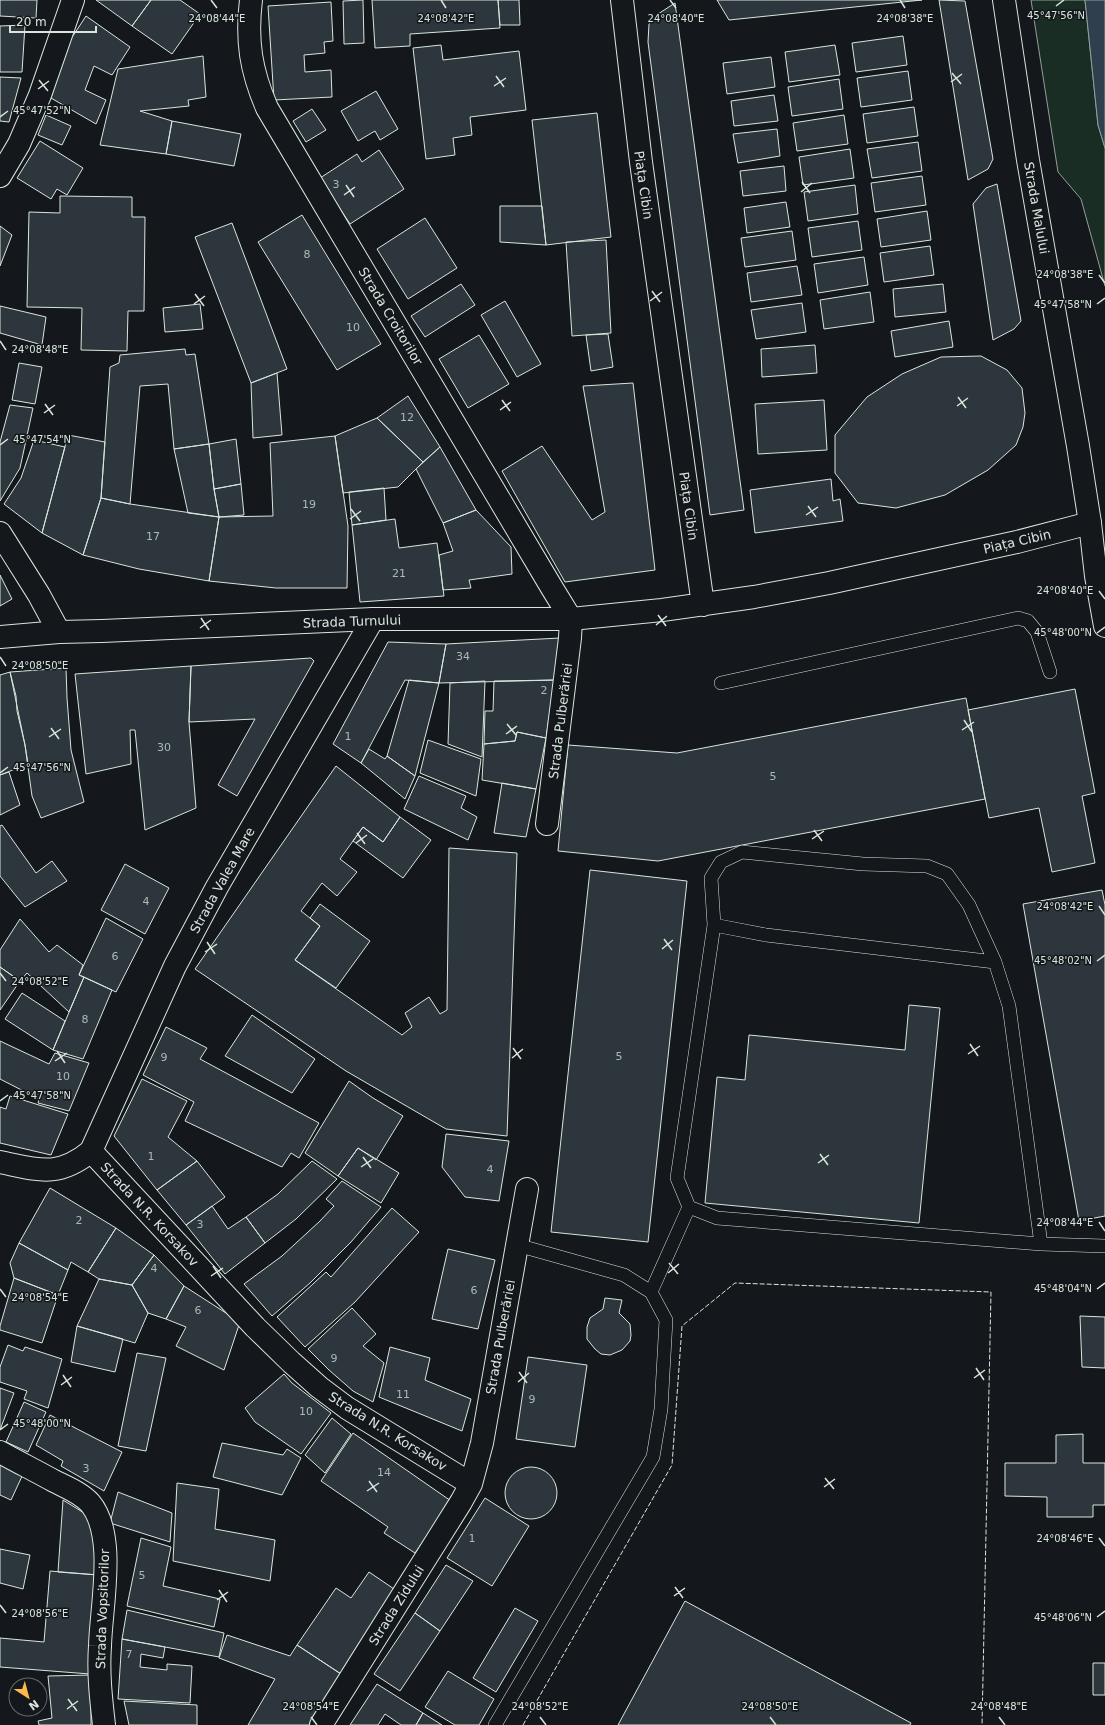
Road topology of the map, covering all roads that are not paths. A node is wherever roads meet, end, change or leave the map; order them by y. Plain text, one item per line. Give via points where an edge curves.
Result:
1 (73, 0) edge
2 (251, 0) edge
3 (622, 0) edge
4 (1004, 0) edge
5 (0, 176) edge
6 (1098, 521) edge
7 (0, 533) edge
8 (704, 605) junction
9 (373, 619) junction
10 (571, 619) junction
11 (1105, 626) edge
12 (59, 632) junction
13 (0, 637) edge
14 (1050, 672) dead end
15 (721, 683) dead end
16 (547, 824) dead end
17 (714, 925) junction
18 (995, 962) junction
19 (91, 1151) junction
20 (0, 1163) edge
21 (527, 1189) dead end
22 (689, 1206) junction
23 (1041, 1244) junction
24 (517, 1245) junction
25 (1105, 1246) edge
26 (651, 1292) junction
27 (0, 1452) edge
28 (471, 1484) junction
29 (104, 1725) edge
30 (320, 1725) edge
31 (495, 1725) edge

1 - 5 street via 40,96 19,144
2 - 10 street, Strada Croitorilor via 249,40 252,62 257,84 267,108
3 - 8 street, Piața Cibin via 641,162
4 - 6 street, Strada Malului via 1028,160 1081,464
6 - 8 street, Piața Cibin via 1017,542 829,583
6 - 11 street, Strada Malului via 1096,576
7 - 12 street via 40,595
8 - 10 street, Strada Turnului
9 - 10 street, Strada Turnului
9 - 12 street, Strada Turnului
9 - 19 street, Strada Valea Mare via 217,887 175,966
10 - 16 street, Strada Pulberăriei
12 - 13 street, Strada Turnului
14 - 15 lane via 1037,632 1028,620 1018,618
17 - 18 lane via 766,935
17 - 18 lane via 711,878 721,862 742,852 863,864 927,866 947,874 969,905
17 - 22 lane via 676,1178
18 - 23 lane via 1009,1006
19 - 20 street via 77,1162 54,1169 41,1170
19 - 28 street, Strada N.R. Korsakov via 255,1327 319,1387 347,1408
21 - 24 street, Strada Pulberăriei
22 - 23 lane via 718,1218
22 - 26 lane
23 - 25 lane
24 - 26 lane via 624,1275
24 - 28 street, Strada Pulberăriei via 482,1442
26 - 31 lane via 666,1320 661,1409 653,1457
27 - 29 street, Strada Vopsitorilor via 76,1492 90,1503 100,1518 105,1536 106,1555 100,1647 100,1688
28 - 30 street, Strada Zidului

